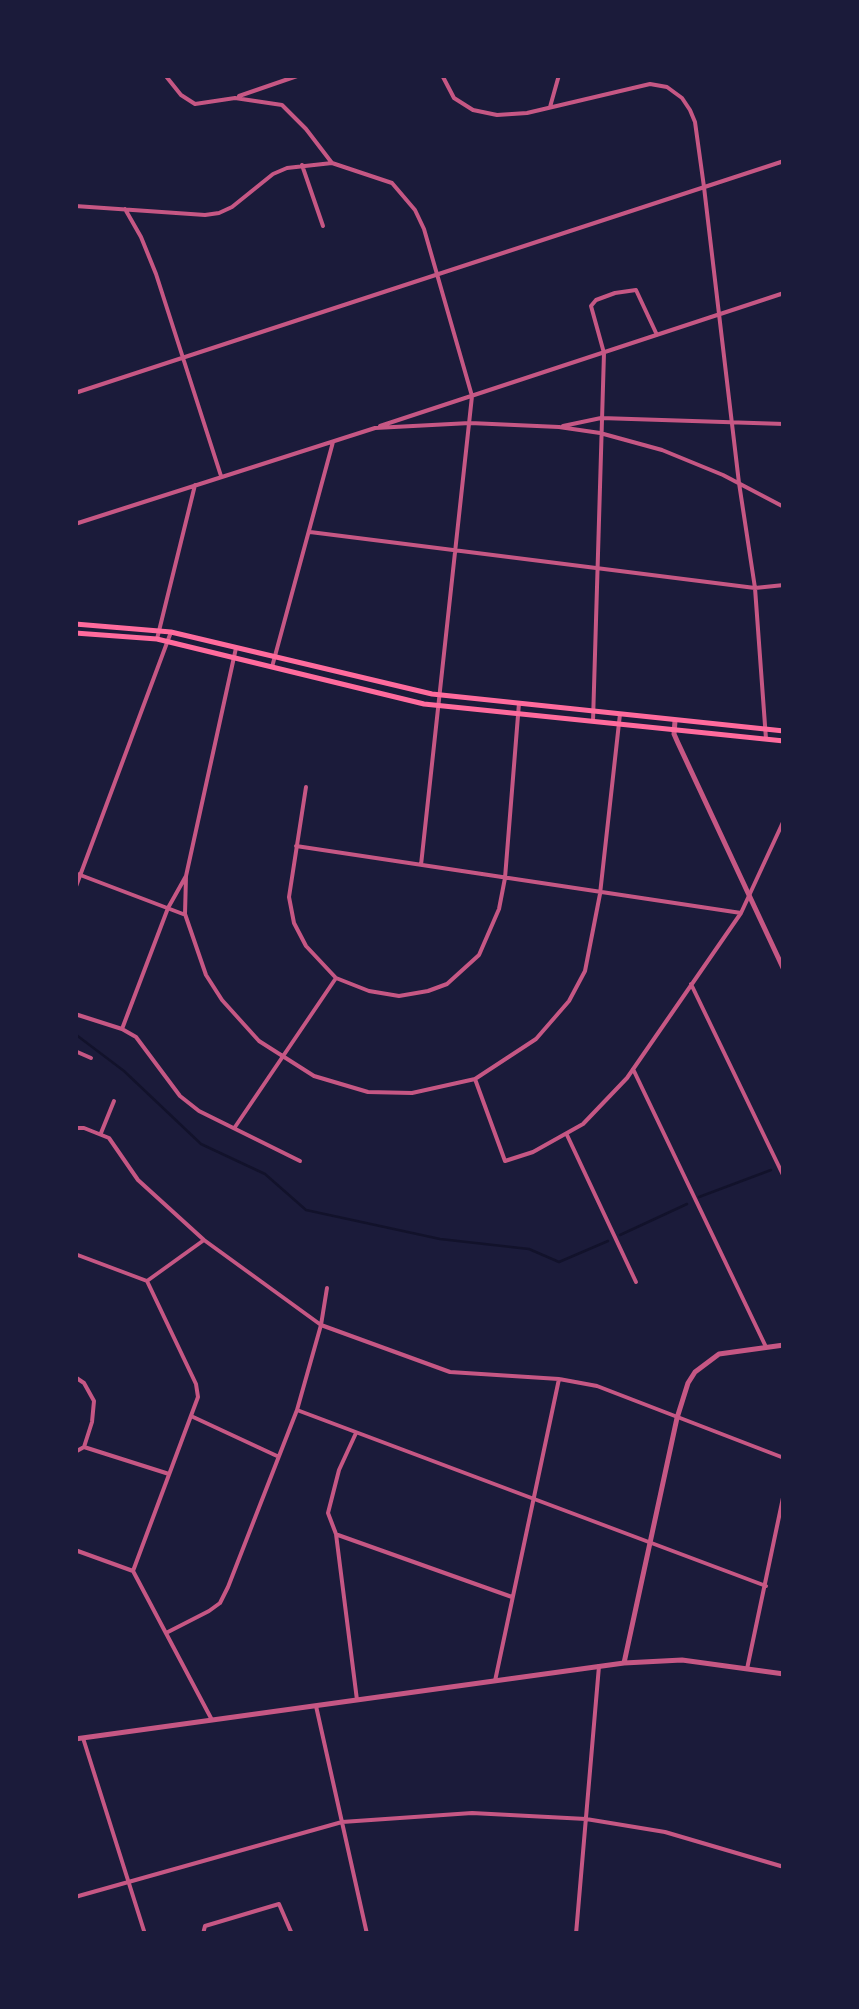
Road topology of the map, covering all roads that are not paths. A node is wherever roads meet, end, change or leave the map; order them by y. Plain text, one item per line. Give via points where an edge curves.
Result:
1 (165, 75) edge
2 (300, 75) edge
3 (442, 75) edge
4 (559, 75) edge
5 (235, 98) junction
6 (550, 107) junction
7 (784, 162) edge
8 (332, 163) junction
9 (302, 165) junction
10 (704, 187) junction
11 (75, 206) edge
12 (125, 209) junction
13 (322, 226) dead end
14 (437, 274) junction
15 (784, 294) edge
16 (721, 314) junction
17 (657, 335) junction
18 (604, 352) junction
19 (182, 358) junction
20 (75, 393) edge
21 (472, 396) junction
22 (601, 418) junction
23 (732, 422) junction
24 (470, 423) junction
25 (784, 424) edge
26 (559, 426) junction
27 (375, 428) junction
28 (600, 433) junction
29 (333, 442) junction
30 (220, 476) junction
31 (739, 483) junction
32 (194, 485) junction
33 (784, 507) edge
34 (75, 524) edge
35 (310, 532) junction
36 (455, 551) junction
37 (596, 567) junction
38 (784, 585) edge
39 (755, 588) junction
40 (75, 624) edge
41 (171, 632) junction
42 (75, 633) edge
43 (158, 634) junction
44 (168, 641) junction
45 (236, 648) junction
46 (234, 658) junction
47 (274, 658) junction
48 (272, 667) junction
49 (439, 695) junction
50 (519, 703) junction
51 (438, 706) junction
52 (593, 711) junction
53 (518, 714) junction
54 (620, 714) junction
55 (675, 720) junction
56 (593, 722) junction
57 (619, 724) junction
58 (766, 729) junction
59 (674, 730) junction
60 (784, 731) edge
61 (766, 739) junction
62 (784, 741) edge
63 (306, 788) dead end
64 (784, 820) edge
65 (295, 846) junction
66 (421, 866) junction
67 (78, 874) edge
68 (186, 876) junction
69 (504, 878) junction
70 (75, 889) edge
71 (600, 894) junction
72 (750, 898) junction
73 (168, 908) junction
74 (741, 913) junction
75 (185, 914) junction
76 (784, 970) edge
77 (336, 978) junction
78 (692, 984) junction
79 (75, 1014) edge
80 (122, 1030) junction
81 (75, 1051) edge
82 (281, 1056) junction
83 (92, 1058) dead end
84 (633, 1069) junction
85 (475, 1079) junction
86 (114, 1101) dead end
87 (75, 1128) edge
88 (235, 1128) junction
89 (102, 1133) junction
90 (567, 1135) junction
91 (300, 1160) dead end
92 (784, 1177) edge
93 (204, 1240) junction
94 (75, 1254) edge
95 (146, 1281) junction
96 (636, 1282) dead end
97 (327, 1288) dead end
98 (321, 1325) junction
99 (784, 1345) edge
100 (766, 1347) junction
101 (75, 1376) edge
102 (558, 1379) junction
103 (297, 1410) junction
104 (190, 1416) junction
105 (676, 1418) junction
106 (356, 1433) junction
107 (84, 1447) junction
108 (75, 1452) edge
109 (279, 1457) junction
110 (784, 1458) edge
111 (169, 1474) junction
112 (784, 1493) edge
113 (534, 1501) junction
114 (336, 1534) junction
115 (649, 1543) junction
116 (75, 1550) edge
117 (133, 1571) junction
118 (766, 1586) junction
119 (512, 1597) junction
120 (166, 1633) junction
121 (624, 1663) junction
122 (600, 1666) junction
123 (747, 1668) junction
124 (784, 1674) edge
125 (495, 1681) junction
126 (356, 1700) junction
127 (316, 1706) junction
128 (212, 1720) junction
129 (79, 1739) edge
130 (586, 1820) junction
131 (342, 1822) junction
132 (784, 1866) edge
133 (128, 1880) junction
134 (75, 1896) edge
135 (145, 1934) edge
136 (203, 1934) edge
137 (292, 1934) edge
138 (368, 1934) edge
139 (576, 1934) edge

1 - 5 street via 195,104
2 - 5 street
3 - 6 street via 454,98 473,110 496,115
4 - 6 street
5 - 8 street via 282,105
6 - 10 street via 633,86 667,86 695,122
7 - 10 street
8 - 9 street
8 - 14 street via 375,175 404,194 424,229
9 - 12 street via 273,174 219,212
9 - 13 street
10 - 14 street
10 - 16 street
11 - 12 street
12 - 19 street via 156,274
14 - 19 street
14 - 21 street
15 - 16 street
16 - 17 street
16 - 23 street
17 - 18 street
17 - 18 street via 639,292 615,293 591,306
18 - 21 street
18 - 22 street
19 - 20 street
19 - 30 street
21 - 24 street
21 - 27 street
22 - 23 street
22 - 26 street
22 - 28 street
23 - 25 street
23 - 31 street
24 - 26 street
24 - 27 street
24 - 36 street
26 - 28 street
27 - 29 street
28 - 31 street
28 - 37 street
29 - 30 street
29 - 35 street
30 - 32 street
31 - 33 street
31 - 39 street
32 - 34 street
32 - 43 street
35 - 36 street
35 - 47 street
36 - 37 street
36 - 49 street
37 - 39 street
37 - 52 street
38 - 39 street
39 - 58 street
40 - 43 main road
41 - 43 main road
41 - 44 street
41 - 45 main road
42 - 43 main road
43 - 44 main road
44 - 46 main road
44 - 67 street
45 - 46 street
45 - 47 main road
46 - 48 main road
46 - 68 street
47 - 48 street
47 - 49 main road
48 - 51 main road
49 - 50 main road
49 - 51 street
50 - 52 main road
50 - 53 street
51 - 53 main road
51 - 66 street
52 - 54 main road
52 - 56 street
53 - 56 main road
53 - 69 street
54 - 55 main road
54 - 57 street
55 - 58 main road
55 - 59 street
56 - 57 main road
57 - 59 main road
57 - 71 street
58 - 60 main road
58 - 61 street
59 - 61 main road
59 - 72 street
61 - 62 main road
63 - 65 street
64 - 72 street
65 - 66 street
65 - 77 street via 289,897 294,923
66 - 69 street
67 - 70 street
67 - 73 street
68 - 73 street
68 - 75 street
69 - 71 street
69 - 77 street via 491,934 448,984 399,996
71 - 74 street
71 - 85 street via 585,971 569,1002 536,1039
72 - 74 street
72 - 76 street
73 - 75 street
73 - 80 street
74 - 78 street
75 - 82 street via 222,1000
77 - 82 street
78 - 84 street
78 - 92 street
79 - 80 street
80 - 88 street via 152,1055 180,1096
81 - 83 street
82 - 85 street via 314,1076 379,1094
82 - 88 street
84 - 90 street
84 - 100 street
85 - 90 street via 505,1160
86 - 89 street
87 - 89 street
88 - 91 street
89 - 93 street via 138,1180
90 - 96 street
93 - 95 street
93 - 98 street
94 - 95 street
95 - 104 street via 196,1384
97 - 98 street
98 - 102 street via 450,1372
98 - 103 street
99 - 100 street
100 - 105 street via 706,1361 688,1383
101 - 107 street via 94,1401
102 - 105 street via 597,1386
102 - 113 street
103 - 106 street
103 - 109 street
104 - 109 street
104 - 111 street
105 - 110 street
105 - 115 street
106 - 113 street
106 - 114 street via 328,1513
107 - 108 street
107 - 111 street
109 - 120 street via 220,1603
111 - 117 street
112 - 118 street
113 - 115 street
113 - 119 street
114 - 119 street
114 - 126 street
115 - 118 street
115 - 121 street
116 - 117 street
117 - 120 street
118 - 123 street
119 - 125 street
120 - 128 street
121 - 122 street
121 - 123 street via 682,1660
122 - 125 street
122 - 130 street
123 - 124 street
125 - 126 street
126 - 127 street
127 - 128 street
127 - 131 street
128 - 129 street
129 - 133 street
130 - 131 street via 472,1813
130 - 132 street via 664,1832
130 - 139 street
131 - 133 street
131 - 138 street
133 - 134 street
133 - 135 street
136 - 137 street via 204,1926 279,1904

